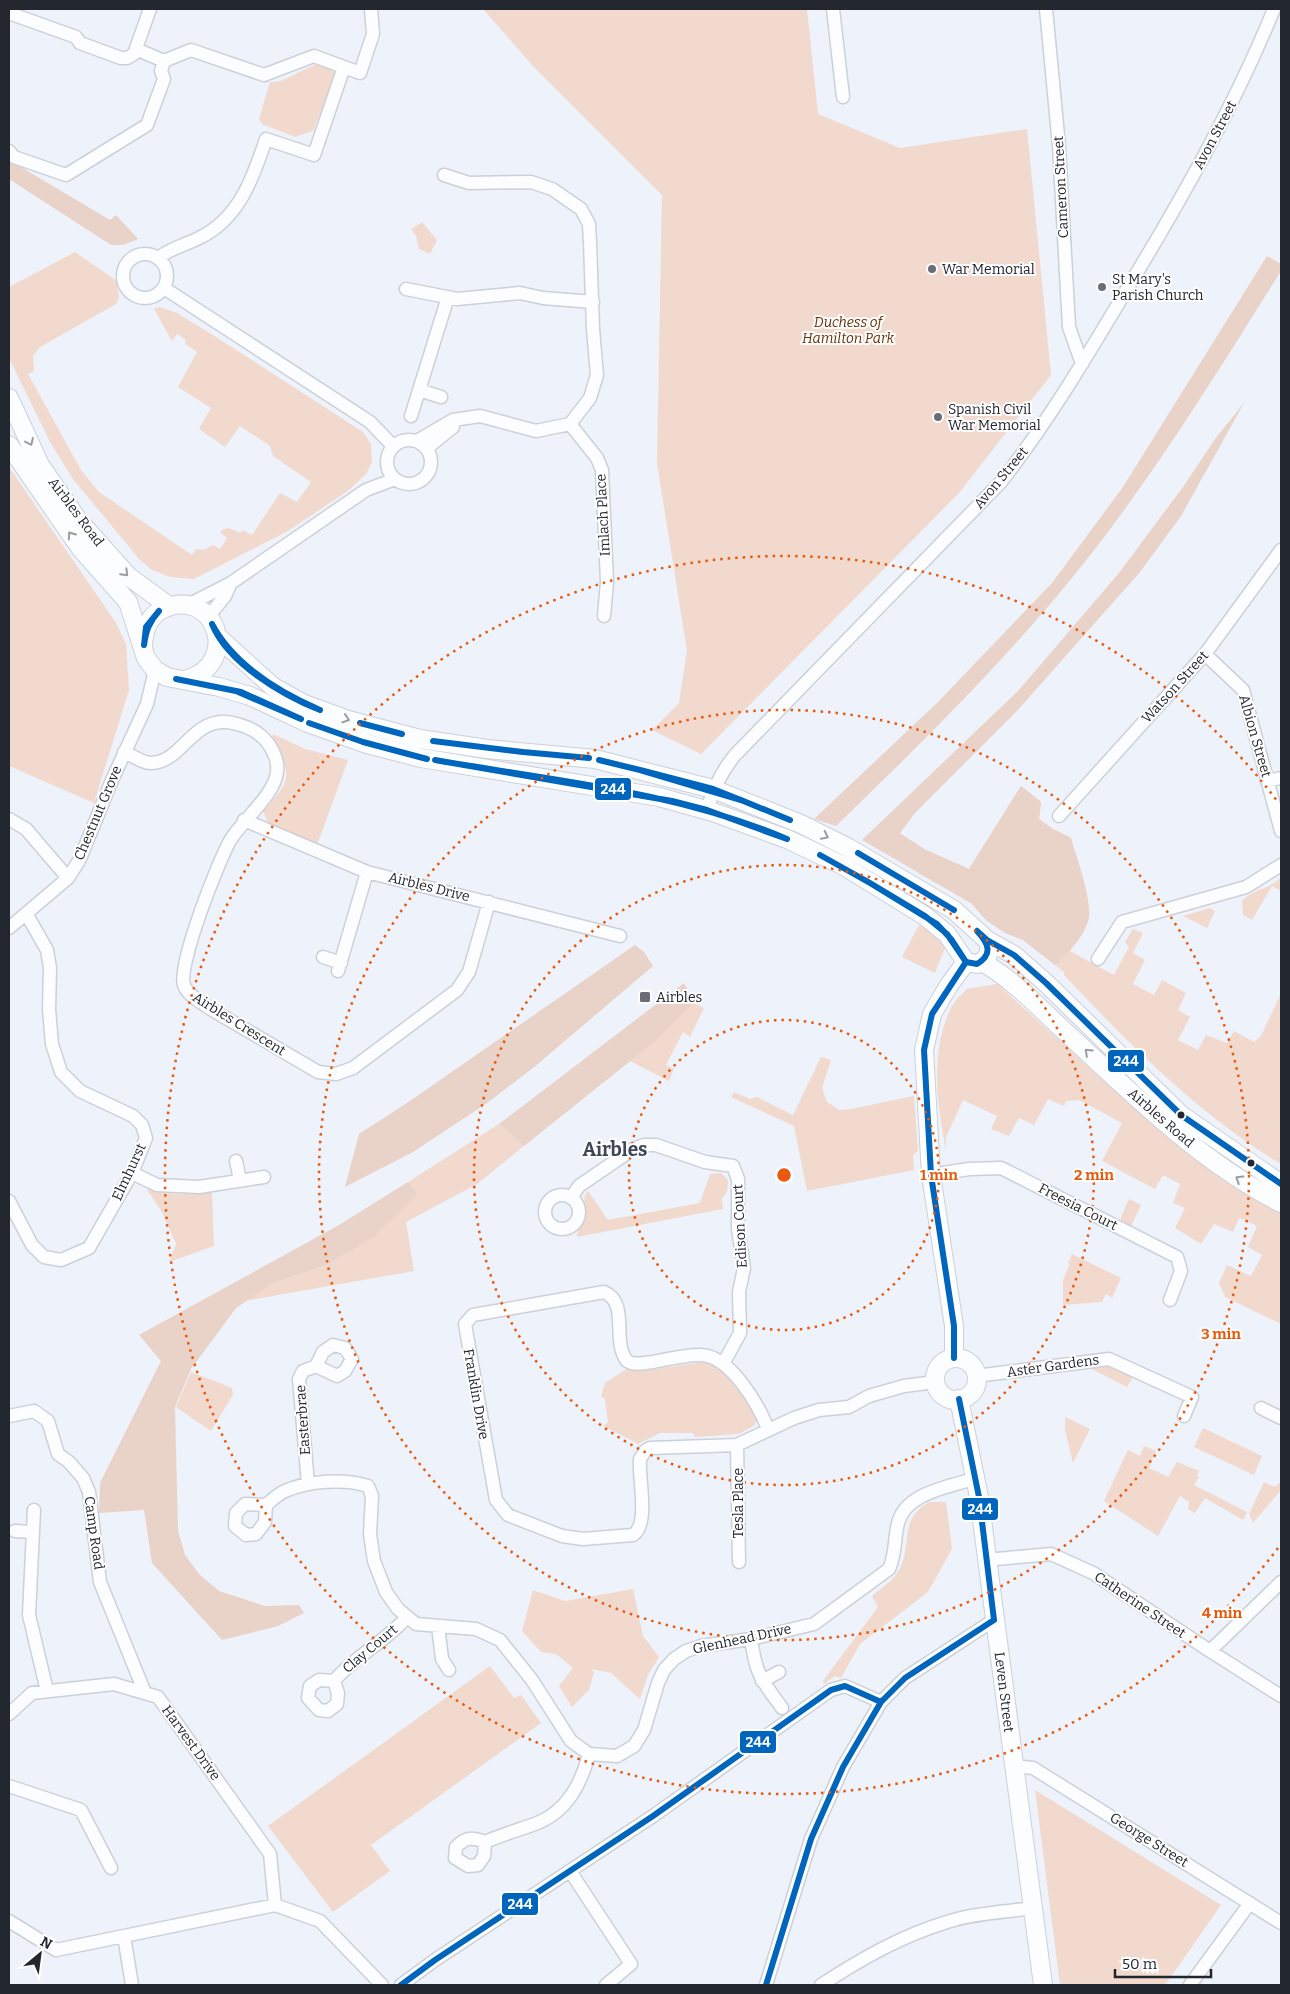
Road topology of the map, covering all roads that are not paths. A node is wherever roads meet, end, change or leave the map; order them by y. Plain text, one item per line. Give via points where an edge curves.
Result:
1 (150, 9) edge
2 (371, 9) edge
3 (833, 9) edge
4 (1046, 9) edge
5 (1274, 9) edge
6 (9, 13) edge
7 (136, 48) junction
8 (164, 61) junction
9 (344, 67) junction
10 (844, 97) dead end
11 (9, 151) edge
12 (444, 175) dead end
13 (158, 258) junction
14 (164, 288) junction
15 (406, 289) dead end
16 (448, 298) junction
17 (593, 302) junction
18 (1082, 364) junction
19 (419, 390) junction
20 (441, 397) dead end
21 (9, 398) edge
22 (412, 416) dead end
23 (570, 424) junction
24 (9, 444) edge
25 (422, 444) junction
26 (393, 446) junction
27 (387, 464) junction
28 (395, 479) junction
29 (366, 490) junction
30 (1281, 550) edge
31 (231, 583) junction
32 (188, 605) junction
33 (169, 606) junction
34 (209, 616) junction
35 (604, 616) dead end
36 (218, 637) junction
37 (143, 648) junction
38 (1205, 654) junction
39 (161, 674) junction
40 (185, 680) junction
41 (124, 752) junction
42 (1281, 778) edge
43 (1268, 781) junction
44 (713, 789) junction
45 (707, 810) junction
46 (1058, 816) dead end
47 (9, 819) edge
48 (244, 820) junction
49 (1281, 831) edge
50 (1281, 865) edge
51 (367, 872) junction
52 (68, 878) junction
53 (488, 902) junction
54 (26, 915) junction
55 (9, 928) edge
56 (620, 936) dead end
57 (984, 938) junction
58 (323, 957) dead end
59 (969, 959) junction
60 (1098, 959) dead end
61 (236, 1161) dead end
62 (132, 1173) junction
63 (931, 1175) junction
64 (264, 1177) dead end
65 (240, 1180) junction
66 (1281, 1184) edge
67 (571, 1198) dead end
68 (9, 1201) edge
69 (1281, 1203) edge
70 (1170, 1300) dead end
71 (954, 1358) junction
72 (723, 1364) junction
73 (316, 1366) dead end
74 (976, 1376) junction
75 (935, 1382) junction
76 (959, 1399) junction
77 (1261, 1408) dead end
78 (9, 1416) edge
79 (1184, 1416) dead end
80 (1281, 1418) edge
81 (768, 1429) junction
82 (737, 1444) junction
83 (976, 1478) junction
84 (308, 1484) junction
85 (266, 1506) dead end
86 (34, 1510) dead end
87 (15, 1531) dead end
88 (33, 1532) junction
89 (986, 1560) junction
90 (739, 1562) dead end
91 (1281, 1582) edge
92 (406, 1618) junction
93 (994, 1620) junction
94 (438, 1626) junction
95 (752, 1639) junction
96 (1210, 1652) junction
97 (449, 1670) dead end
98 (779, 1672) dead end
99 (334, 1680) dead end
100 (762, 1681) junction
101 (47, 1691) junction
102 (145, 1693) junction
103 (1281, 1696) edge
104 (881, 1702) junction
105 (782, 1708) dead end
106 (9, 1714) edge
107 (590, 1754) junction
108 (1013, 1766) junction
109 (9, 1786) edge
110 (485, 1842) dead end
111 (111, 1868) dead end
112 (570, 1871) junction
113 (1250, 1903) junction
114 (275, 1904) junction
115 (1033, 1908) junction
116 (9, 1921) edge
117 (1281, 1923) edge
118 (124, 1936) junction
119 (132, 1985) edge
120 (382, 1985) edge
121 (401, 1985) edge
122 (606, 1985) edge
123 (766, 1985) edge
124 (821, 1985) edge
125 (1043, 1985) edge
126 (1190, 1985) edge

1 - 7 street
2 - 9 street via 373,34 360,73
3 - 10 street
4 - 18 street, Cameron Street via 1059,146 1068,327
5 - 18 street, Avon Street via 1236,96 1180,201
6 - 7 street via 76,37 80,43 120,58 128,58
7 - 8 street
8 - 9 street via 191,50 264,74 314,56
8 - 11 street via 161,71 164,79 147,125 66,175 14,157
9 - 13 street via 314,155 266,139 254,176 232,214 199,238
12 - 17 street via 469,183 531,182 552,189 581,210 588,224
13 - 14 street via 167,274
13 - 14 street via 147,254 133,257 124,268 123,282 131,294 145,299 152,298
14 - 26 street via 370,422
15 - 16 street
16 - 17 street via 520,293
16 - 19 street
17 - 23 street via 597,375 590,398
18 - 44 street, Avon Street via 1001,482 735,755
19 - 20 street
19 - 22 street
21 -> 33 main road, Airbles Road via 40,465 78,520 128,576
23 - 25 street via 536,432 480,416 453,420
23 - 35 street, Imlach Place via 597,458 602,470 607,582
37 -> 24 main road, Airbles Road via 128,602 81,549
25 - 26 street via 400,442
25 - 28 street via 432,461 424,478 408,484
26 - 27 street
27 - 28 street
27 - 29 street
28 - 29 street
29 - 31 street
30 - 38 street, Watson Street
31 - 32 street
31 - 34 street via 226,596
32 - 33 main road
32 - 34 main road
33 - 37 main road via 149,621
34 - 36 main road, Airbles Road
36 - 40 main road via 217,654 211,666
36 -> 44 main road, Airbles Road via 272,686 304,704 348,720 440,742 596,760
37 - 39 main road, Airbles Road via 146,658
38 - 43 street, Albion Street via 1243,690
38 - 46 street, Watson Street
39 - 40 main road, Airbles Road
39 - 41 street, Chestnut Grove
40 - 45 main road, Airbles Road via 250,696 367,744 421,758 659,797
41 - 48 street, Airbles Crescent via 151,763 164,760 203,727 221,720 240,724 260,735 274,753 277,771 272,788
41 - 52 street, Chestnut Grove via 80,859
42 - 43 street
43 - 49 street, Albion Street
44 - 45 street, Avon Street
44 -> 57 main road, Airbles Road via 800,824 849,848 954,910
45 - 59 main road, Airbles Road via 787,839 844,866 925,916 947,934
47 - 52 street via 26,829
48 - 51 street, Airbles Drive
48 - 53 street, Airbles Crescent via 229,841 189,943 183,964 184,986 209,1008 318,1072 336,1074 353,1068 457,990 469,972
50 - 60 street via 1246,887 1122,922
51 - 53 street, Airbles Drive
51 - 58 street via 339,967
52 - 54 street, Chestnut Grove
53 - 56 street, Airbles Drive
54 - 55 street, Chestnut Grove
54 - 62 street, Elmhurst via 47,950 52,1044 62,1072 80,1091 133,1116 142,1125 146,1138
57 - 59 main road via 989,953
57 - 59 main road via 972,934 967,936 960,947
57 - 66 main road, Airbles Road via 1014,955 1046,983 1181,1115
59 - 63 main road via 932,1014 924,1050
69 -> 59 main road, Airbles Road via 1209,1160 1166,1125 1014,984
61 - 65 street
62 - 65 street via 157,1185 199,1187
62 - 68 street, Elmhurst via 89,1248 61,1260 44,1258 32,1245
63 - 70 street, Freesia Court via 1001,1168 1176,1256 1181,1271
63 - 71 main road via 954,1326
64 - 65 street
67 - 72 street, Edison Court via 579,1186 644,1145 656,1145 705,1162 729,1164 736,1169 738,1229 744,1268 739,1292 740,1333
71 - 74 main road via 968,1362
71 - 75 main road via 939,1366
72 - 81 street, Franklin Drive via 752,1397
72 - 82 street, Franklin Drive via 700,1355 631,1363 622,1351 617,1303 604,1292 474,1315 465,1324 496,1500 508,1515 572,1538 633,1535 642,1522 640,1464 645,1451 650,1448
73 - 84 street, Easterbrae via 303,1371 300,1379
74 - 76 main road via 972,1391
74 - 79 street, Aster Gardens via 1109,1359 1192,1397
75 - 76 main road via 944,1396
75 - 81 street, Franklin Drive via 904,1386 869,1396 849,1407 820,1410
76 - 83 main road, Leven Street
77 - 80 street
78 - 102 street, Camp Road via 34,1411 48,1421 58,1454 69,1462 89,1492 100,1582
81 - 82 street, Franklin Drive
82 - 90 street, Tesla Place
83 - 89 main road, Leven Street
83 - 95 street, Glenhead Drive via 913,1501 898,1522 890,1569 833,1612 814,1624
84 - 85 street via 283,1492
84 - 92 street via 357,1482 368,1486 372,1496 370,1534 374,1561 386,1592
86 - 88 street
87 - 88 street
88 - 101 street via 29,1615
89 - 93 main road, Leven Street
89 - 96 street, Catherine Street via 1051,1554 1093,1573
91 - 96 street
92 - 94 street, Glenhead Drive via 416,1624
92 - 99 street, Clay Court
93 - 104 street via 905,1678
93 - 108 main road, Leven Street
94 - 97 street via 442,1659
94 - 107 street, Glenhead Drive via 476,1629 500,1640 532,1680 570,1741
95 - 100 street via 755,1666
95 - 107 street, Glenhead Drive via 701,1646 674,1659 658,1683 644,1730 634,1746 617,1756
96 - 103 street, Catherine Street
98 - 100 street
100 - 105 street
101 - 102 street, Harvest Drive via 114,1684
101 - 106 street, Harvest Drive via 32,1692
102 - 114 street, Harvest Drive via 158,1697 270,1854
104 - 112 street via 845,1686 831,1690 654,1816
104 - 123 street via 843,1767 811,1839
107 - 110 street via 582,1781 564,1804 537,1823
108 - 113 street, George Street via 1033,1768
108 - 115 main road, Leven Street
109 - 111 street via 81,1810
112 - 121 street
112 - 122 street via 631,1964
113 - 117 street, George Street
113 - 126 street
114 - 118 street
114 - 120 street via 320,1921
115 - 124 street via 948,1921 906,1936
115 - 125 main road, Leven Street
116 - 118 street via 56,1950
118 - 119 street

